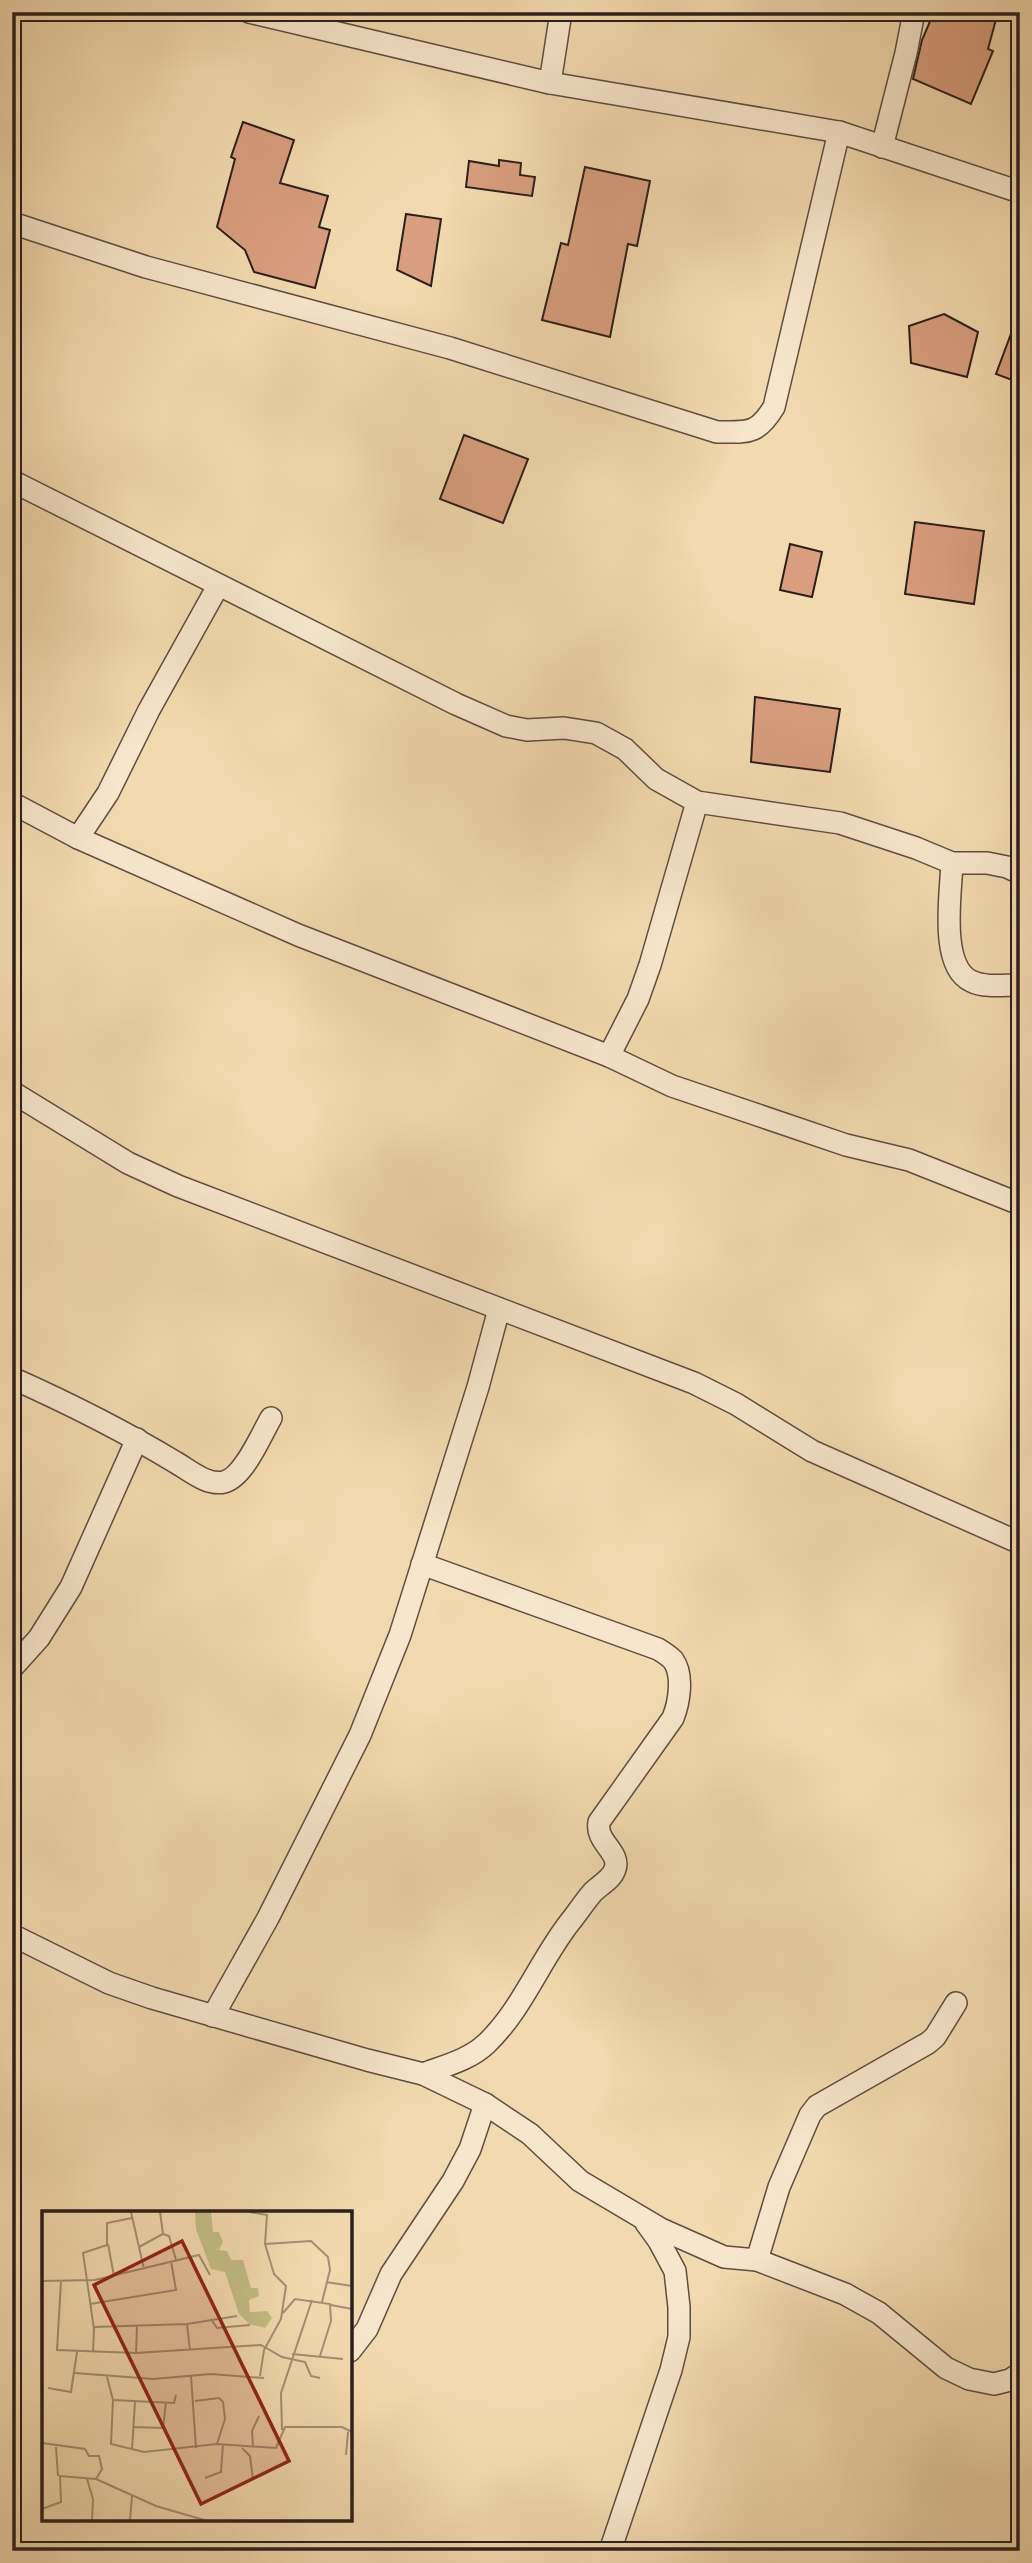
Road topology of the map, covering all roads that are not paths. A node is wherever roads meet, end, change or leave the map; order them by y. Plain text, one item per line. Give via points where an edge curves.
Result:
1 (249, 12) edge
2 (561, 12) edge
3 (914, 12) edge
4 (550, 83) junction
5 (839, 132) junction
6 (881, 147) junction
7 (1020, 192) edge
8 (12, 223) edge
9 (12, 481) edge
10 (218, 586) junction
11 (697, 802) junction
12 (12, 803) edge
13 (78, 838) junction
14 (952, 863) junction
15 (1020, 873) edge
16 (1020, 985) edge
17 (609, 1056) junction
18 (12, 1092) edge
19 (1020, 1204) edge
20 (499, 1309) junction
21 (12, 1378) edge
22 (271, 1418) dead end
23 (137, 1439) junction
24 (1020, 1542) edge
25 (422, 1564) junction
26 (12, 1668) edge
27 (12, 1935) edge
28 (956, 2003) dead end
29 (213, 2016) junction
30 (423, 2074) junction
31 (485, 2104) junction
32 (642, 2218) junction
33 (757, 2260) junction
34 (352, 2348) edge
35 (1020, 2373) edge
36 (610, 2551) edge

1 - 4 street
2 - 4 street
3 - 6 street
4 - 5 street
5 - 6 street
5 - 8 street via 774,407 764,423 747,432 717,432 450,348 146,267
6 - 7 street
9 - 10 street
10 - 11 street via 506,726 596,733 625,749 656,779
10 - 13 street via 108,793
11 - 14 street via 840,823
11 - 17 street via 650,965
12 - 13 street
13 - 17 street via 298,935
14 - 15 street via 988,863
14 - 16 street via 949,936 957,967 983,985
17 - 19 street via 721,1105 909,1160
18 - 20 street via 128,1163 178,1186
20 - 24 street via 694,1382 812,1451
20 - 25 street
21 - 23 street
22 - 23 street via 243,1468 222,1482 201,1477
23 - 26 street via 71,1587 40,1638
25 - 29 street via 400,1635 360,1735 268,1919
25 - 30 street via 658,1649 673,1660 678,1673 679,1704 599,1822 600,1837 616,1860 613,1874 562,1932 485,2045
27 - 29 street via 109,1983
28 - 33 street via 928,2043 817,2106 810,2115 779,2187
29 - 30 street
30 - 31 street
31 - 32 street via 530,2134 580,2181
31 - 34 street via 470,2149 391,2274 367,2329
32 - 33 street via 724,2257
32 - 36 street via 675,2271 679,2337
33 - 35 street via 845,2294 879,2313 946,2368 969,2379 994,2384

